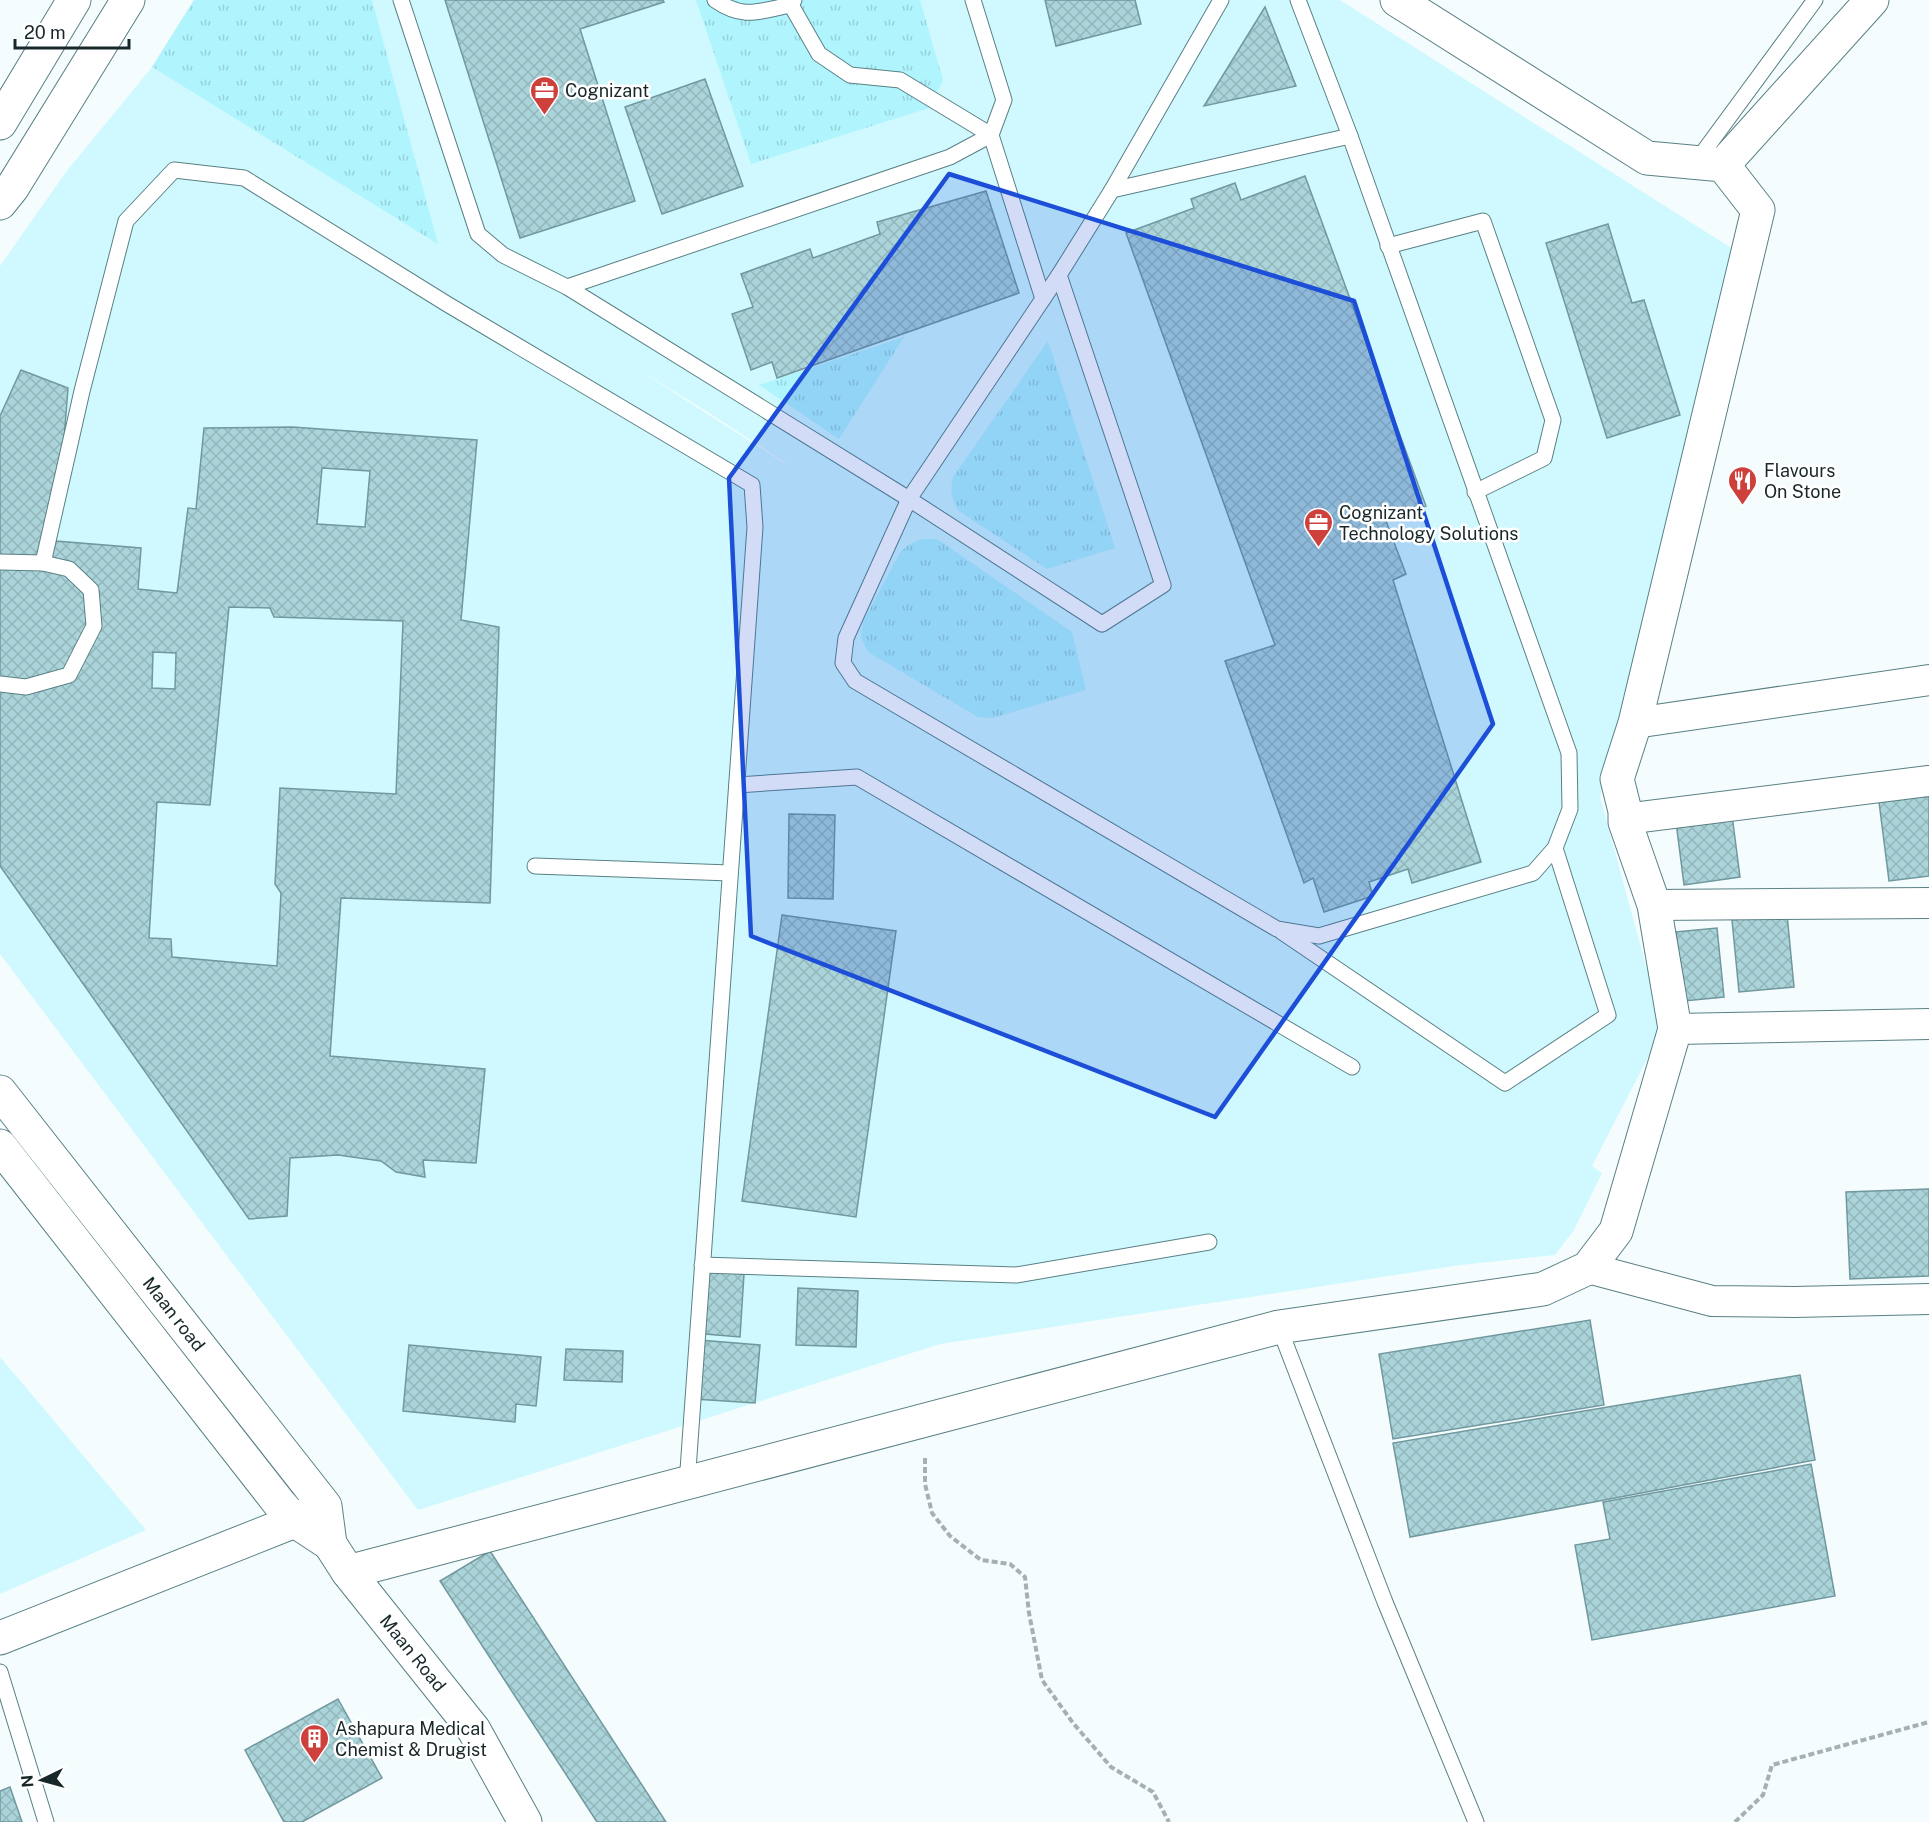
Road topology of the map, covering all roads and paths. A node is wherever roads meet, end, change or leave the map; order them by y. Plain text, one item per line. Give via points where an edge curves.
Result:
1 (74, 0) edge
2 (128, 0) edge
3 (401, 0) edge
4 (715, 0) edge
5 (973, 0) edge
6 (1221, 0) edge
7 (1298, 0) edge
8 (1397, 0) edge
9 (1815, 0) edge
10 (1872, 0) edge
11 (793, 3) edge
12 (0, 123) edge
13 (991, 135) junction
14 (1350, 136) junction
15 (1709, 164) junction
16 (1112, 190) junction
17 (0, 204) edge
18 (1388, 246) junction
19 (1059, 276) junction
20 (567, 287) junction
21 (1043, 299) junction
22 (1475, 492) junction
23 (909, 499) junction
24 (0, 562) edge
25 (43, 563) junction
26 (1929, 680) edge
27 (0, 684) edge
28 (1635, 723) junction
29 (1929, 781) edge
30 (736, 785) junction
31 (1625, 819) junction
32 (1555, 848) junction
33 (535, 866) dead end
34 (730, 873) junction
35 (1929, 903) edge
36 (1654, 905) junction
37 (1277, 929) junction
38 (1929, 1024) edge
39 (1675, 1029) junction
40 (1352, 1067) dead end
41 (0, 1092) edge
42 (0, 1146) edge
43 (1209, 1242) dead end
44 (702, 1265) junction
45 (1588, 1268) junction
46 (1929, 1299) edge
47 (1279, 1327) junction
48 (924, 1421) junction
49 (687, 1484) junction
50 (325, 1506) junction
51 (287, 1512) junction
52 (330, 1544) junction
53 (348, 1572) junction
54 (0, 1638) edge
55 (0, 1672) edge
56 (1929, 1722) edge
57 (46, 1822) edge
58 (525, 1822) edge
59 (1169, 1822) edge
60 (1476, 1822) edge
61 (1735, 1822) edge

1 - 12 street
2 - 17 street
3 - 20 lane via 478,234 503,255
4 - 11 lane via 744,14
5 - 13 lane via 1004,100
6 - 16 lane
7 - 14 lane
8 - 15 street via 1647,158
9 - 15 lane
10 - 15 street
11 - 13 lane via 819,54 850,75 900,80
13 - 20 lane via 950,157
13 - 21 lane
14 - 16 lane
14 - 18 lane
15 - 28 street via 1758,210
16 - 19 lane
18 - 22 lane
18 - 22 lane via 1483,221 1553,420 1544,458
19 - 21 lane
19 - 23 lane via 1163,585 1102,624
20 - 23 lane
21 - 23 lane
22 - 32 lane via 1569,753 1570,809
23 - 37 lane via 846,638 843,663 855,681
24 - 25 lane
25 - 27 lane via 69,569 91,590 94,626 69,675 26,687
25 - 30 lane via 126,222 174,170 244,178 752,485 755,527
26 - 28 street
28 - 31 street via 1617,779
29 - 31 street
30 - 34 lane
30 - 40 lane via 857,777
31 - 36 street
32 - 37 lane via 1533,873 1319,936
32 - 37 lane via 1608,1015 1506,1083
33 - 34 lane
34 - 44 lane
35 - 36 street
36 - 39 street
38 - 39 street
39 - 45 street via 1616,1231
41 - 50 street, Maan road
42 - 51 street, Maan road
43 - 44 lane via 1016,1275
44 - 49 lane
45 - 46 street via 1713,1301
45 - 47 street via 1543,1289
47 - 48 street
47 - 60 lane via 1384,1602
48 - 49 street
48 - 59 path via 925,1484 932,1513 950,1536 981,1560 1010,1564 1025,1577 1041,1680 1111,1767 1153,1792
49 - 53 street
50 - 51 street
50 - 52 street
51 - 52 street, Maan Road
51 - 54 street
52 - 53 street, Maan Road
53 - 58 street, Maan Road via 474,1730
55 - 57 lane
56 - 61 path via 1772,1765 1763,1795

